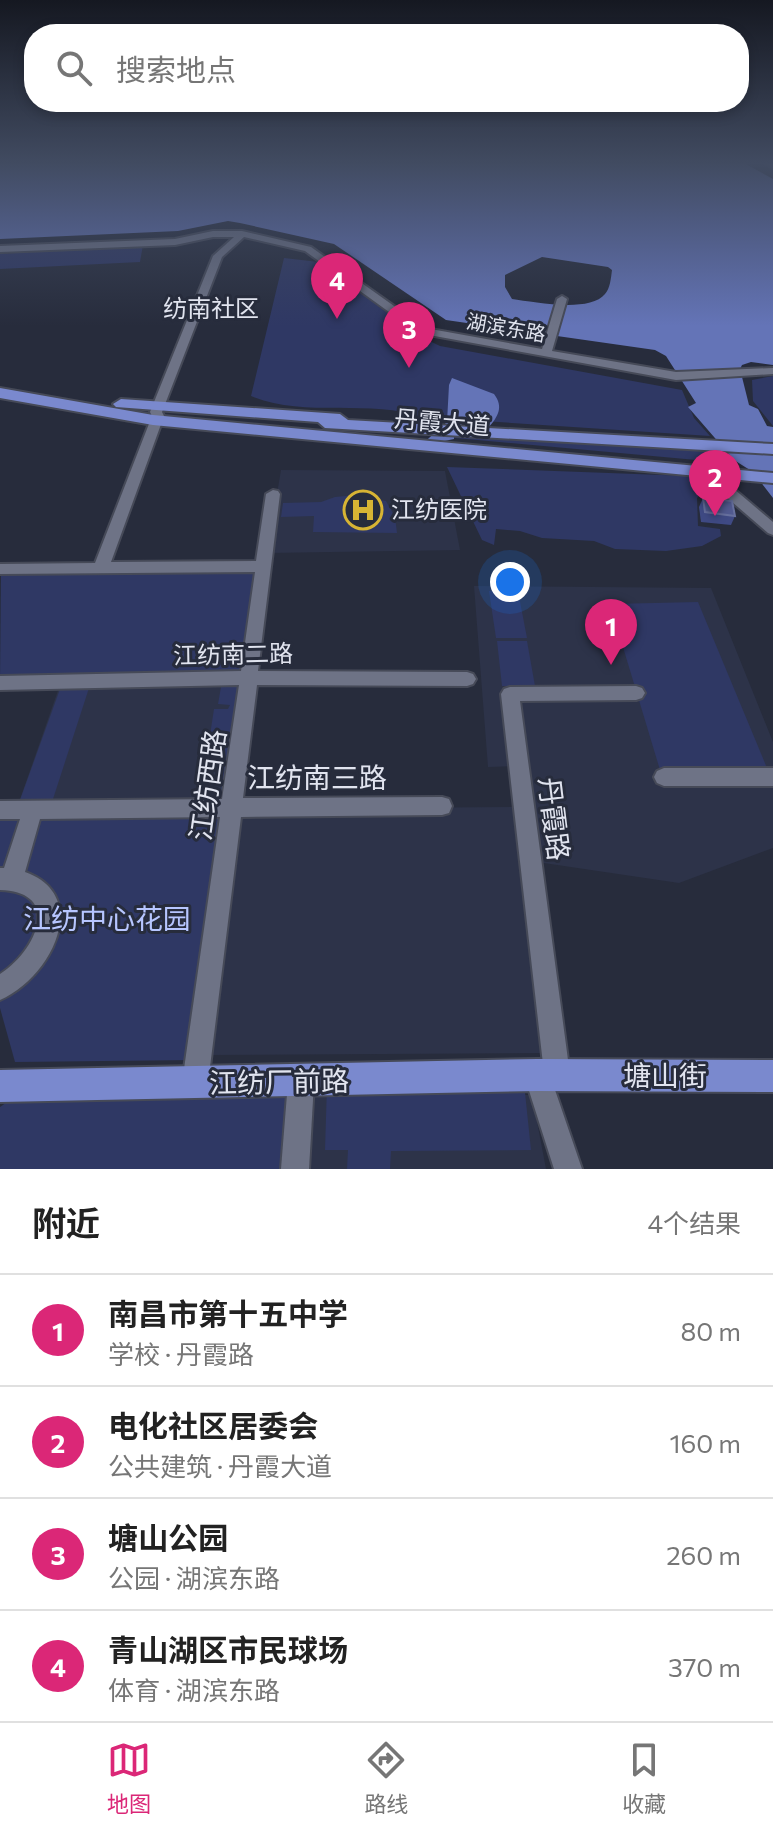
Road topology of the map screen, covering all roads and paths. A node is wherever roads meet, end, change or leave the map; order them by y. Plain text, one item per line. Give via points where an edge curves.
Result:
1 (242, 234) junction
2 (0, 249) edge
3 (561, 301) dead end
4 (546, 353) junction
5 (773, 371) edge
6 (0, 384) edge
7 (0, 393) edge
8 (110, 408) junction
9 (158, 413) junction
10 (773, 447) edge
11 (773, 470) edge
12 (733, 478) junction
13 (773, 478) edge
14 (273, 494) dead end
15 (773, 530) edge
16 (265, 566) junction
17 (101, 568) junction
18 (0, 569) edge
19 (250, 678) junction
20 (467, 679) dead end
21 (0, 683) edge
22 (636, 693) dead end
23 (664, 777) dead end
24 (773, 777) edge
25 (233, 806) junction
26 (442, 806) dead end
27 (33, 809) junction
28 (0, 810) edge
29 (6, 879) edge
30 (0, 988) edge
31 (540, 1075) junction
32 (773, 1076) edge
33 (301, 1082) junction
34 (195, 1083) junction
35 (0, 1086) edge
36 (295, 1169) edge
37 (558, 1169) edge
38 (568, 1169) edge

1 - 2 street, 湖滨东路
1 - 4 street, 湖滨东路 via 308,249 422,331
1 - 9 street via 218,256
3 - 4 street
4 - 5 street, 湖滨东路 via 676,376
6 - 8 main road, 丹霞大道
7 - 8 main road, 丹霞大道
8 - 9 main road, 丹霞大道
9 - 10 main road, 丹霞大道
9 - 12 main road, 丹霞大道
9 - 17 street
11 - 12 main road, 丹霞大道
12 - 13 main road, 丹霞大道
12 - 15 street
14 - 16 street, 江纺西路
16 - 17 street
16 - 19 street, 江纺西路
17 - 18 street
19 - 20 street, 江纺南二路
19 - 21 street, 江纺南二路
19 - 25 street, 江纺西路
22 - 31 street, 丹霞路 via 510,694
23 - 24 street
25 - 26 street, 江纺南三路
25 - 27 street, 江纺南三路
25 - 34 street, 江纺西路
27 - 28 street, 江纺南三路
27 - 29 street
29 - 30 street via 28,882 40,891 49,923 33,961
31 - 32 main road, 塘山街
31 - 33 main road, 江纺厂前路
31 - 37 street
31 - 38 street
33 - 34 main road, 江纺厂前路
33 - 36 street
34 - 35 main road, 江纺厂前路

